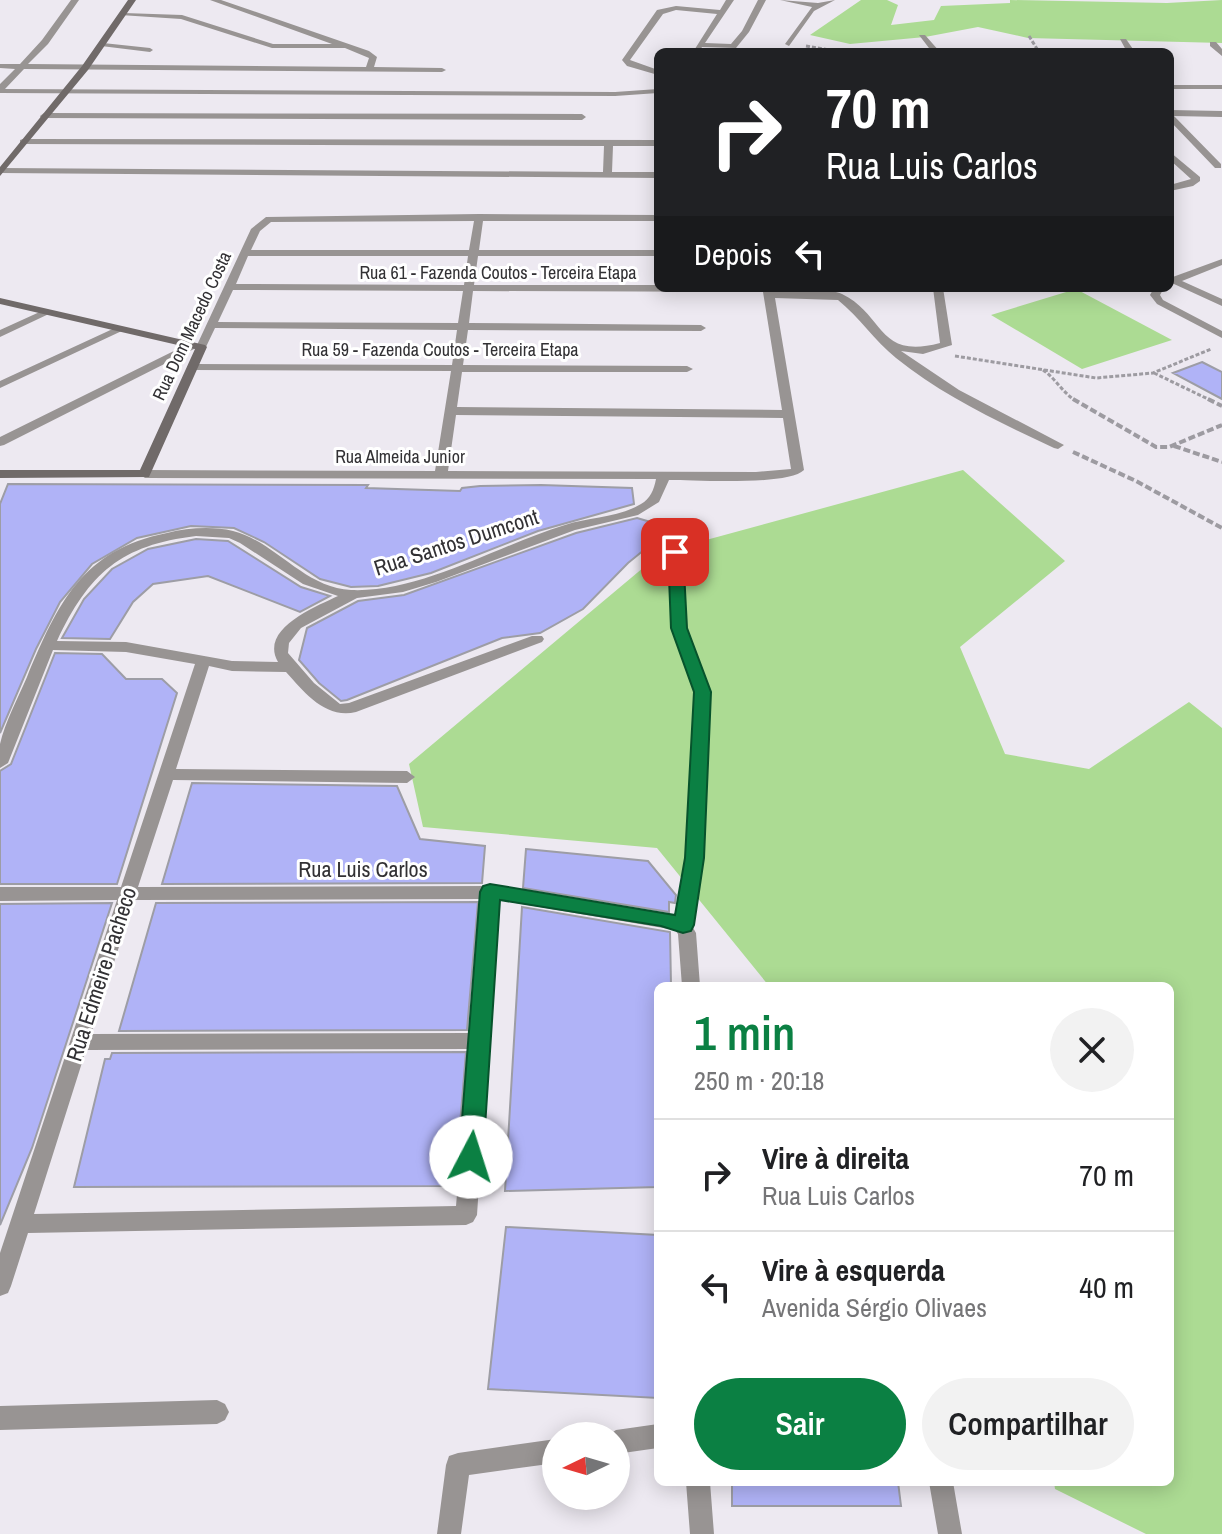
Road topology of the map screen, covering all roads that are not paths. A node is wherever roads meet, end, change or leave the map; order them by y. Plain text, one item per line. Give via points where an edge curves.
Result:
1 (75, 0) edge
2 (132, 0) edge
3 (214, 0) edge
4 (730, 0) edge
5 (762, 0) edge
6 (784, 0) edge
7 (831, 0) edge
8 (816, 5) junction
9 (721, 12) junction
10 (124, 15) junction
11 (922, 37) dead end
12 (1123, 41) dead end
13 (789, 44) road end
14 (1213, 44) dead end
15 (103, 45) junction
16 (350, 46) junction
17 (697, 48) edge
18 (932, 48) edge
19 (1128, 48) edge
20 (150, 50) dead end
21 (1222, 54) edge
22 (0, 66) edge
23 (22, 67) junction
24 (85, 68) junction
25 (369, 69) junction
26 (442, 70) dead end
27 (654, 72) edge
28 (1174, 87) edge
29 (1222, 87) edge
30 (0, 90) edge
31 (654, 91) edge
32 (66, 92) junction
33 (1174, 114) edge
34 (1222, 114) edge
35 (44, 116) junction
36 (582, 117) dead end
37 (1174, 118) edge
38 (23, 142) junction
39 (609, 143) junction
40 (654, 143) edge
41 (1174, 159) edge
42 (1218, 166) dead end
43 (1, 172) edge
44 (607, 175) junction
45 (654, 175) edge
46 (1174, 187) edge
47 (479, 217) junction
48 (654, 218) edge
49 (245, 253) junction
50 (474, 253) junction
51 (654, 253) edge
52 (1222, 262) edge
53 (1209, 266) junction
54 (1222, 272) edge
55 (1174, 280) edge
56 (1174, 282) edge
57 (229, 287) junction
58 (468, 290) junction
59 (654, 291) edge
60 (768, 292) edge
61 (780, 292) edge
62 (939, 292) edge
63 (1157, 292) edge
64 (0, 301) edge
65 (1222, 303) edge
66 (48, 312) junction
67 (211, 325) junction
68 (463, 326) junction
69 (701, 328) dead end
70 (121, 329) junction
71 (0, 334) edge
72 (1222, 335) edge
73 (889, 346) junction
74 (197, 347) junction
75 (193, 367) junction
76 (457, 368) junction
77 (687, 369) dead end
78 (0, 385) edge
79 (451, 411) junction
80 (790, 414) junction
81 (0, 442) edge
82 (1058, 445) road end
83 (0, 474) edge
84 (145, 474) junction
85 (441, 475) junction
86 (663, 475) junction
87 (675, 552) dead end
88 (354, 594) junction
89 (537, 639) dead end
90 (50, 645) junction
91 (203, 661) junction
92 (290, 667) junction
93 (0, 763) edge
94 (166, 774) junction
95 (407, 777) dead end
96 (490, 892) junction
97 (0, 894) edge
98 (127, 894) junction
99 (683, 925) junction
100 (691, 982) edge
101 (481, 1041) junction
102 (80, 1042) junction
103 (20, 1224) junction
104 (0, 1286) edge
105 (217, 1412) dead end
106 (0, 1418) edge
107 (654, 1437) edge
108 (630, 1440) edge
109 (542, 1453) edge
110 (698, 1486) edge
111 (942, 1486) edge
112 (449, 1534) edge
113 (702, 1534) edge
114 (950, 1534) edge

1 - 23 street
2 - 10 main road
3 - 16 street
4 - 9 street
5 - 17 street via 733,46
6 - 8 street
7 - 8 street
8 - 13 street
9 - 17 street
9 - 27 street via 660,12 626,60
10 - 15 main road
10 - 16 street via 182,17 272,46
11 - 18 street
12 - 19 street
14 - 21 street
15 - 20 lane
15 - 24 main road
16 - 25 street via 372,56
22 - 23 street
23 - 24 street
23 - 30 street
24 - 25 street
24 - 32 main road
25 - 26 street
28 - 29 street
30 - 32 street
31 - 32 street
32 - 35 main road
33 - 34 street
35 - 36 street
35 - 38 main road
37 - 42 street
38 - 39 street
38 - 43 main road
39 - 40 street
39 - 44 street
41 - 46 street via 1197,179
43 - 44 street
44 - 45 street
47 - 48 street
47 - 49 street, Rua Dom Macedo Costa via 264,221
47 - 50 street
49 - 50 street
49 - 57 street, Rua Dom Macedo Costa
50 - 51 street
50 - 58 street
52 - 53 lane
53 - 54 lane
53 - 55 lane
56 - 65 lane
57 - 58 street, Rua 61 - Fazenda Coutos - Terceira Etapa
57 - 67 street, Rua Dom Macedo Costa
58 - 59 street, Rua 61 - Fazenda Coutos - Terceira Etapa
58 - 68 street
60 - 80 street
61 - 73 street, Rua 61 - Fazenda Coutos - Terceira Etapa via 843,297
62 - 73 street via 946,345 927,350
63 - 72 lane via 1160,302
64 - 66 main road
66 - 70 main road
66 - 71 street
67 - 68 street
67 - 74 street, Rua Dom Macedo Costa
68 - 69 street
68 - 76 street
70 - 74 main road
70 - 78 street
73 - 82 street, Rua 61 - Fazenda Coutos - Terceira Etapa via 924,373
74 - 75 main road, Rua Dom Macedo Costa
74 - 81 street
75 - 76 street, Rua 59 - Fazenda Coutos - Terceira Etapa
75 - 84 main road, Rua Dom Macedo Costa
76 - 77 street, Rua 59 - Fazenda Coutos - Terceira Etapa
76 - 79 street
79 - 80 street
79 - 85 street
80 - 86 street, Rua Almeida Junior via 798,470 781,475
83 - 84 main road, Rua Almeida Junior
84 - 85 street, Rua Almeida Junior
85 - 86 street, Rua Almeida Junior
86 - 88 street, Rua Santos Dumcont via 660,493 642,509 572,527 417,582
87 - 99 street via 679,628 702,692 694,858
88 - 90 street, Rua Santos Dumcont via 308,582 231,535 165,537 126,549 96,569 71,598
88 - 92 street via 292,627 281,646
89 - 92 street via 346,709 334,708
90 - 91 street via 126,647
90 - 93 street, Rua Santos Dumcont
91 - 92 street
91 - 94 street, Rua Edmeire Pacheco
94 - 95 street
94 - 98 street, Rua Edmeire Pacheco
96 - 98 street, Rua Luis Carlos
96 - 99 street, Rua Luis Carlos
96 - 101 street
97 - 98 street, Rua Luis Carlos
98 - 102 street, Rua Edmeire Pacheco
99 - 100 street
101 - 102 street
101 - 103 street via 466,1215
102 - 103 street, Rua Edmeire Pacheco
103 - 104 street, Rua Edmeire Pacheco
105 - 106 street
107 - 108 street
109 - 112 street via 458,1465
110 - 113 street
111 - 114 street

